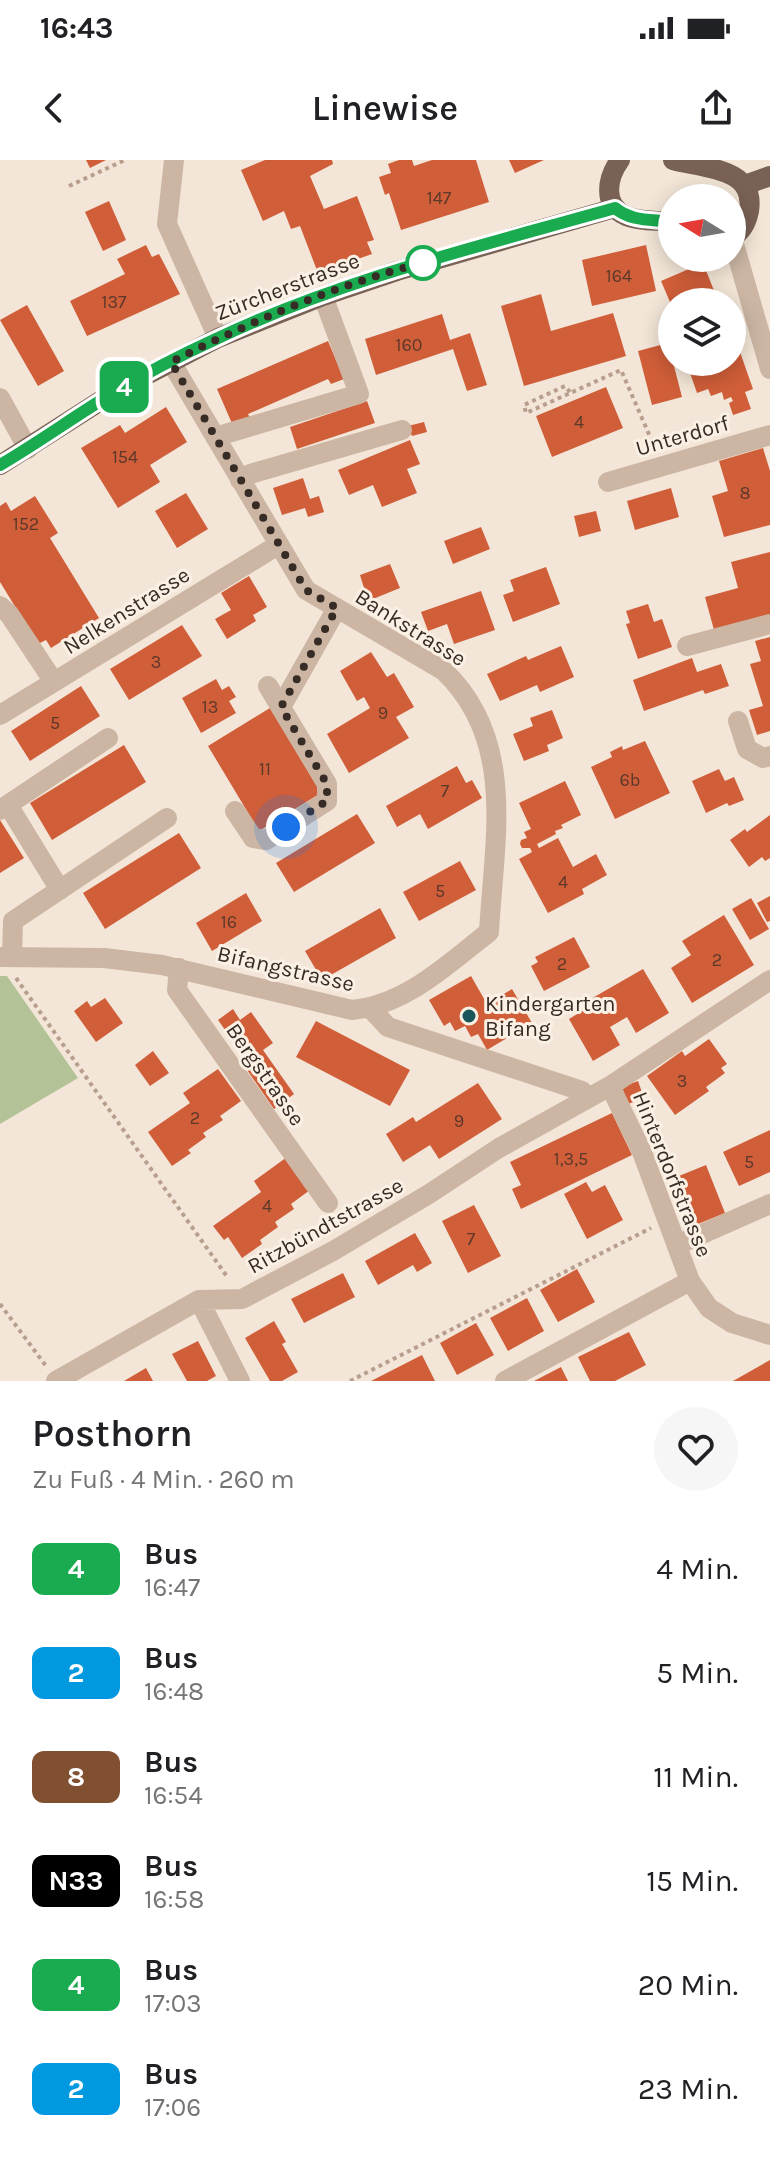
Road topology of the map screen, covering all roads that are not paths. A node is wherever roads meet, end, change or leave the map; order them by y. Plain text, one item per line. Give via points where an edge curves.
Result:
1 (174, 160) edge
2 (620, 160) edge
3 (673, 160) edge
4 (770, 176) edge
5 (744, 184) edge
6 (746, 185) edge
7 (746, 187) edge
8 (615, 208) junction
9 (746, 220) edge
10 (658, 221) edge
11 (742, 272) edge
12 (323, 296) junction
13 (218, 338) junction
14 (171, 362) junction
15 (770, 369) edge
16 (0, 398) edge
17 (402, 430) dead end
18 (770, 435) edge
19 (215, 437) junction
20 (28, 449) junction
21 (0, 465) edge
22 (240, 480) junction
23 (608, 482) dead end
24 (278, 545) junction
25 (0, 606) edge
26 (337, 608) junction
27 (770, 624) edge
28 (687, 646) dead end
29 (54, 682) junction
30 (268, 686) dead end
31 (281, 707) junction
32 (0, 715) edge
33 (738, 721) dead end
34 (108, 738) dead end
35 (770, 756) edge
36 (4, 808) edge
37 (235, 811) dead end
38 (167, 818) dead end
39 (60, 890) junction
40 (6, 957) edge
41 (179, 968) junction
42 (770, 980) edge
43 (370, 1008) junction
44 (610, 1086) junction
45 (587, 1099) junction
46 (328, 1203) dead end
47 (770, 1204) edge
48 (677, 1245) junction
49 (690, 1281) junction
50 (199, 1300) junction
51 (770, 1335) edge
52 (56, 1381) edge
53 (240, 1381) edge
54 (505, 1381) edge

1 - 13 street via 167,224
2 - 8 main road via 609,189
3 - 5 main road via 729,172
4 - 6 main road
7 - 9 main road
8 - 10 main road via 625,216
8 - 12 main road, Zürcherstrasse
11 - 15 street
12 - 13 main road, Zürcherstrasse
12 - 19 street via 359,394
13 - 14 main road, Zürcherstrasse
14 - 19 street, Bankstrasse
14 - 20 main road, Zürcherstrasse
16 - 20 street
17 - 22 street
18 - 23 street, Unterdorf
19 - 22 street, Bankstrasse
20 - 21 main road, Zürcherstrasse
22 - 24 street, Bankstrasse
24 - 26 street, Bankstrasse via 306,590
24 - 29 street, Nelkenstrasse
25 - 29 street
26 - 31 street
26 - 43 street, Bankstrasse via 444,671 463,689 491,748 497,785 489,932 433,976
27 - 28 street
29 - 32 street, Nelkenstrasse
30 - 31 street
31 - 37 street via 327,784 327,801 266,840 253,838
33 - 35 street via 747,749
34 - 36 street
36 - 39 street
38 - 39 street
39 - 40 street via 13,921
40 - 41 street, Bifangstrasse via 104,958
41 - 43 street, Bifangstrasse via 331,1006
41 - 46 street, Bergstrasse via 177,990
42 - 44 street
43 - 45 street, Bifangstrasse via 388,1027 582,1091
44 - 45 street, Ritzbündtstrasse
44 - 48 street, Hinterdorfstrasse
45 - 50 street, Ritzbündtstrasse via 333,1251 242,1299
47 - 48 street
48 - 49 street, Hinterdorfstrasse
49 - 51 street, Hinterdorfstrasse via 720,1316
49 - 54 street, Hinterdorfstrasse
50 - 52 street, Ritzbündtstrasse
50 - 53 street

